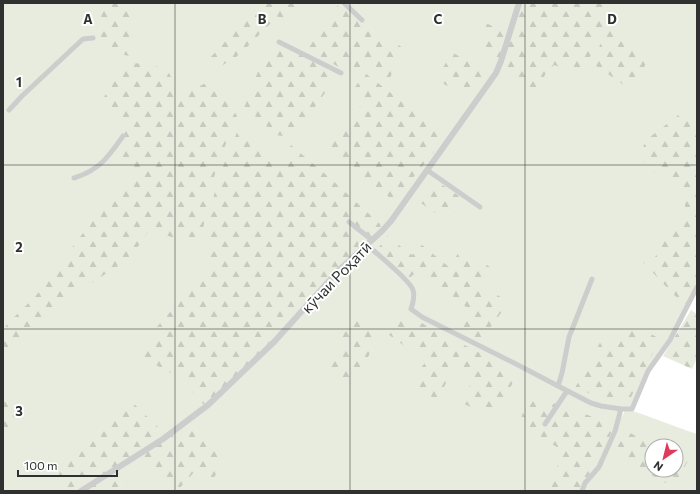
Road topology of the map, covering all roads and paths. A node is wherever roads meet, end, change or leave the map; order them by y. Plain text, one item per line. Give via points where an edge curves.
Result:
1 (344, 3) edge
2 (519, 3) edge
3 (362, 20) dead end
4 (92, 38) dead end
5 (279, 42) dead end
6 (341, 73) dead end
7 (9, 110) dead end
8 (123, 136) dead end
9 (427, 170) junction
10 (74, 178) dead end
11 (480, 207) dead end
12 (349, 222) dead end
13 (372, 240) junction
14 (367, 245) junction
15 (592, 279) dead end
16 (697, 287) edge
17 (558, 386) junction
18 (567, 391) junction
19 (621, 409) junction
20 (545, 424) dead end
21 (81, 491) edge
22 (582, 491) edge

1 - 3 street
2 - 9 street, кӯчаи Роҳатӣ via 496,73
4 - 7 street via 83,39
5 - 6 street
8 - 10 street via 95,169
9 - 11 street
9 - 13 street, кӯчаи Роҳатӣ via 391,221
12 - 13 street
13 - 14 street, кӯчаи Роҳатӣ
14 - 17 street via 411,286 414,296 411,309
14 - 21 street, кӯчаи Роҳатӣ via 338,272 274,342 208,405 163,439
15 - 17 street via 569,337
16 - 19 street via 670,340 648,371 632,409
17 - 18 street
18 - 19 street via 601,406
18 - 20 street
19 - 22 street via 600,466

